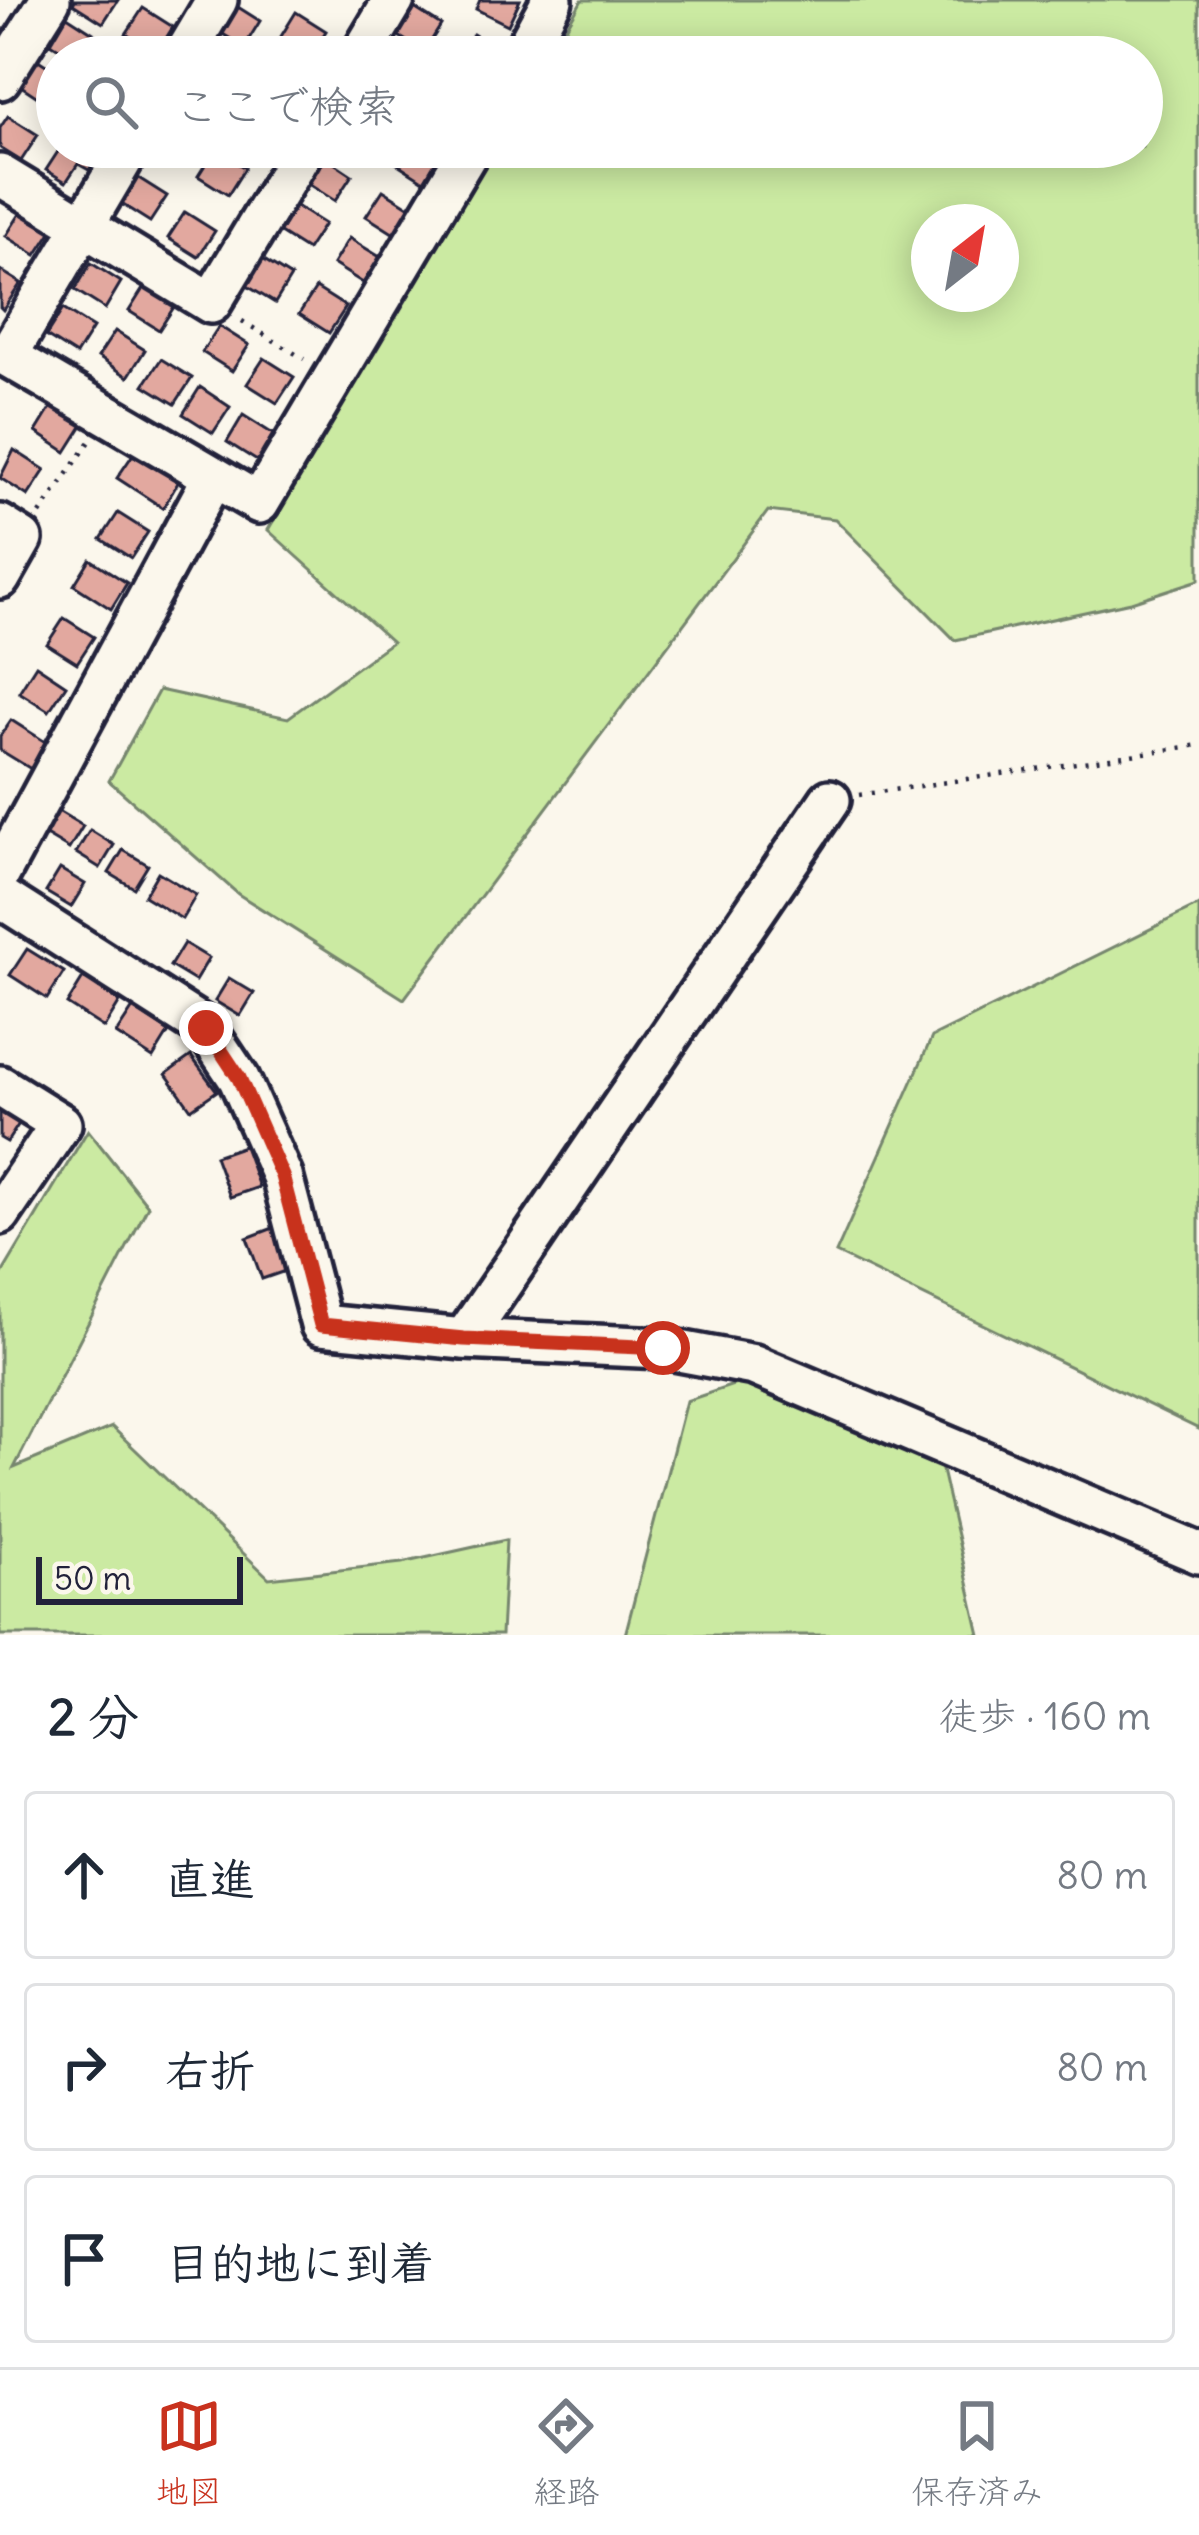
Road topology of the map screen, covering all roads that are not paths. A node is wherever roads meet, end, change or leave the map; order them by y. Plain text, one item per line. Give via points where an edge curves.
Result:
1 (50, 0) edge
2 (217, 0) edge
3 (394, 0) edge
4 (552, 0) edge
5 (196, 36) edge
6 (373, 36) edge
7 (532, 36) edge
8 (0, 79) edge
9 (118, 168) edge
10 (292, 168) edge
11 (458, 168) edge
12 (0, 175) edge
13 (83, 226) junction
14 (3, 354) edge
15 (213, 477) junction
16 (11, 532) edge
17 (0, 578) edge
18 (830, 800) road end
19 (0, 873) edge
20 (0, 897) edge
21 (0, 1086) edge
22 (0, 1214) edge
23 (464, 1339) junction
24 (1199, 1553) edge

1 - 8 street
2 - 5 street
3 - 6 street
4 - 7 street
9 - 13 street
10 - 13 street via 211,303
11 - 15 street via 259,503
12 - 13 street
13 - 14 street
14 - 15 street
15 - 19 street
16 - 17 street
18 - 23 street
20 - 23 street via 206,1028 239,1078 282,1176 321,1325
21 - 22 street via 61,1124
23 - 24 street via 663,1348 754,1364

